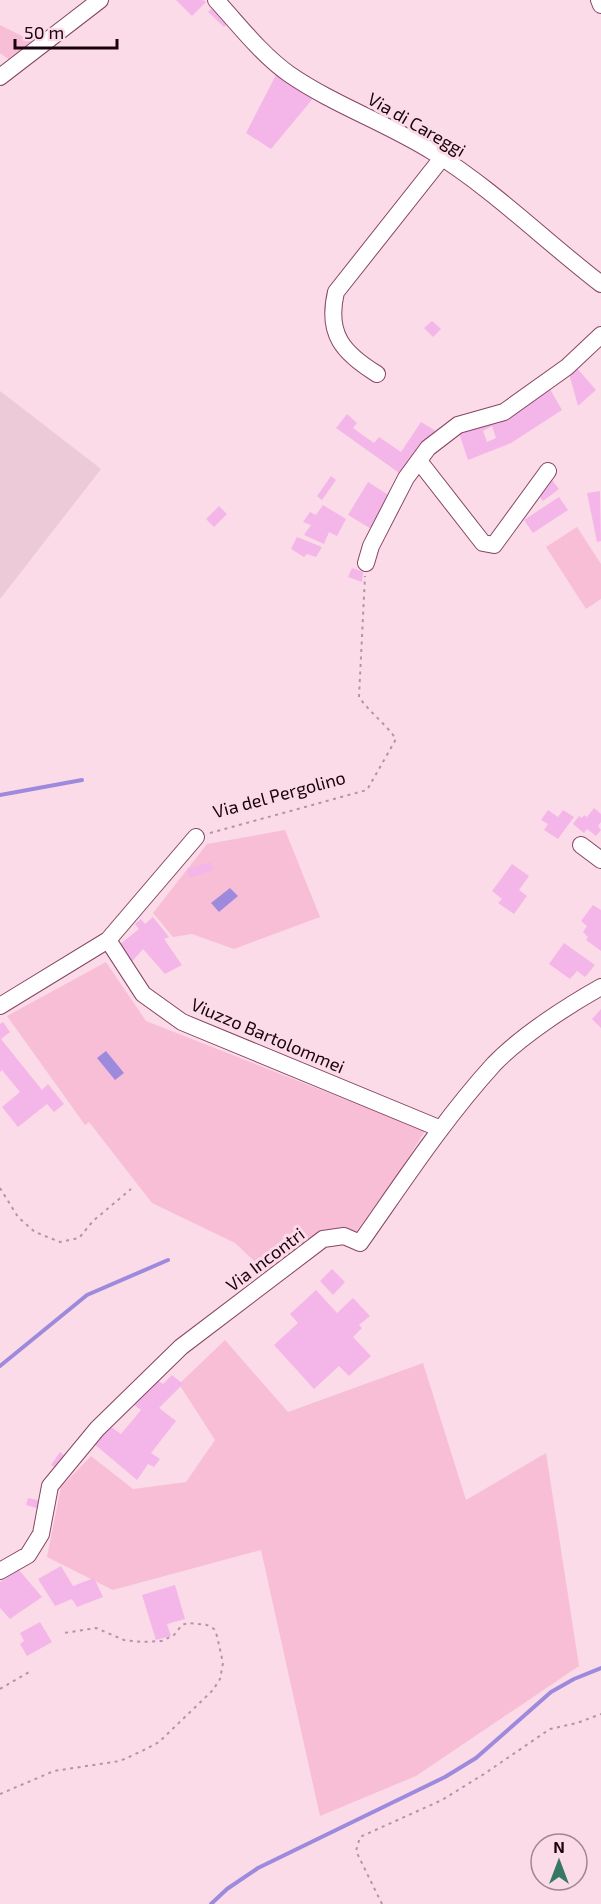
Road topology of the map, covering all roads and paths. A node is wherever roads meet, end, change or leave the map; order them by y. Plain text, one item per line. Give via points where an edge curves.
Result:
1 (100, 0) edge
2 (216, 0) edge
3 (599, 0) edge
4 (601, 5) edge
5 (0, 77) edge
6 (442, 158) junction
7 (601, 284) edge
8 (601, 335) edge
9 (377, 374) dead end
10 (419, 461) junction
11 (548, 471) dead end
12 (366, 562) joint
13 (196, 837) joint
14 (580, 845) dead end
15 (601, 860) edge
16 (108, 940) junction
17 (601, 987) edge
18 (0, 1006) edge
19 (441, 1129) junction
20 (0, 1188) edge
21 (131, 1189) dead end
22 (0, 1571) edge
23 (64, 1633) dead end
24 (29, 1672) dead end
25 (0, 1689) edge
26 (601, 1714) edge
27 (0, 1794) edge
28 (382, 1904) edge

1 - 5 street
2 - 6 street, Via di Careggi via 289,74
3 - 4 street
6 - 7 street, Via di Careggi
6 - 9 street via 336,292 332,309 340,344 354,360
8 - 10 street via 567,367 504,412 458,425 428,448
10 - 11 street via 483,543 494,545
10 - 12 street via 406,478
12 - 13 path, Via del Pergolino via 359,698 396,739 372,783 367,790
13 - 16 street, Via del Pergolino
14 - 15 street
16 - 18 street, Via del Pergolino
16 - 19 street, Viuzzo Bartolommei via 143,994 182,1022
17 - 19 street, Via Incontri via 543,1024 495,1063
19 - 22 street, Via Incontri via 360,1243 344,1236 323,1239 181,1347 97,1429 50,1486 40,1534 33,1548
20 - 21 path via 18,1217 35,1232 60,1242 79,1238
23 - 27 path via 96,1628 123,1640 162,1641 182,1625 200,1623 213,1629 217,1636 223,1670 213,1690 159,1742 120,1761 54,1771
24 - 25 path
26 - 28 path via 550,1729 442,1800 360,1837 356,1851

